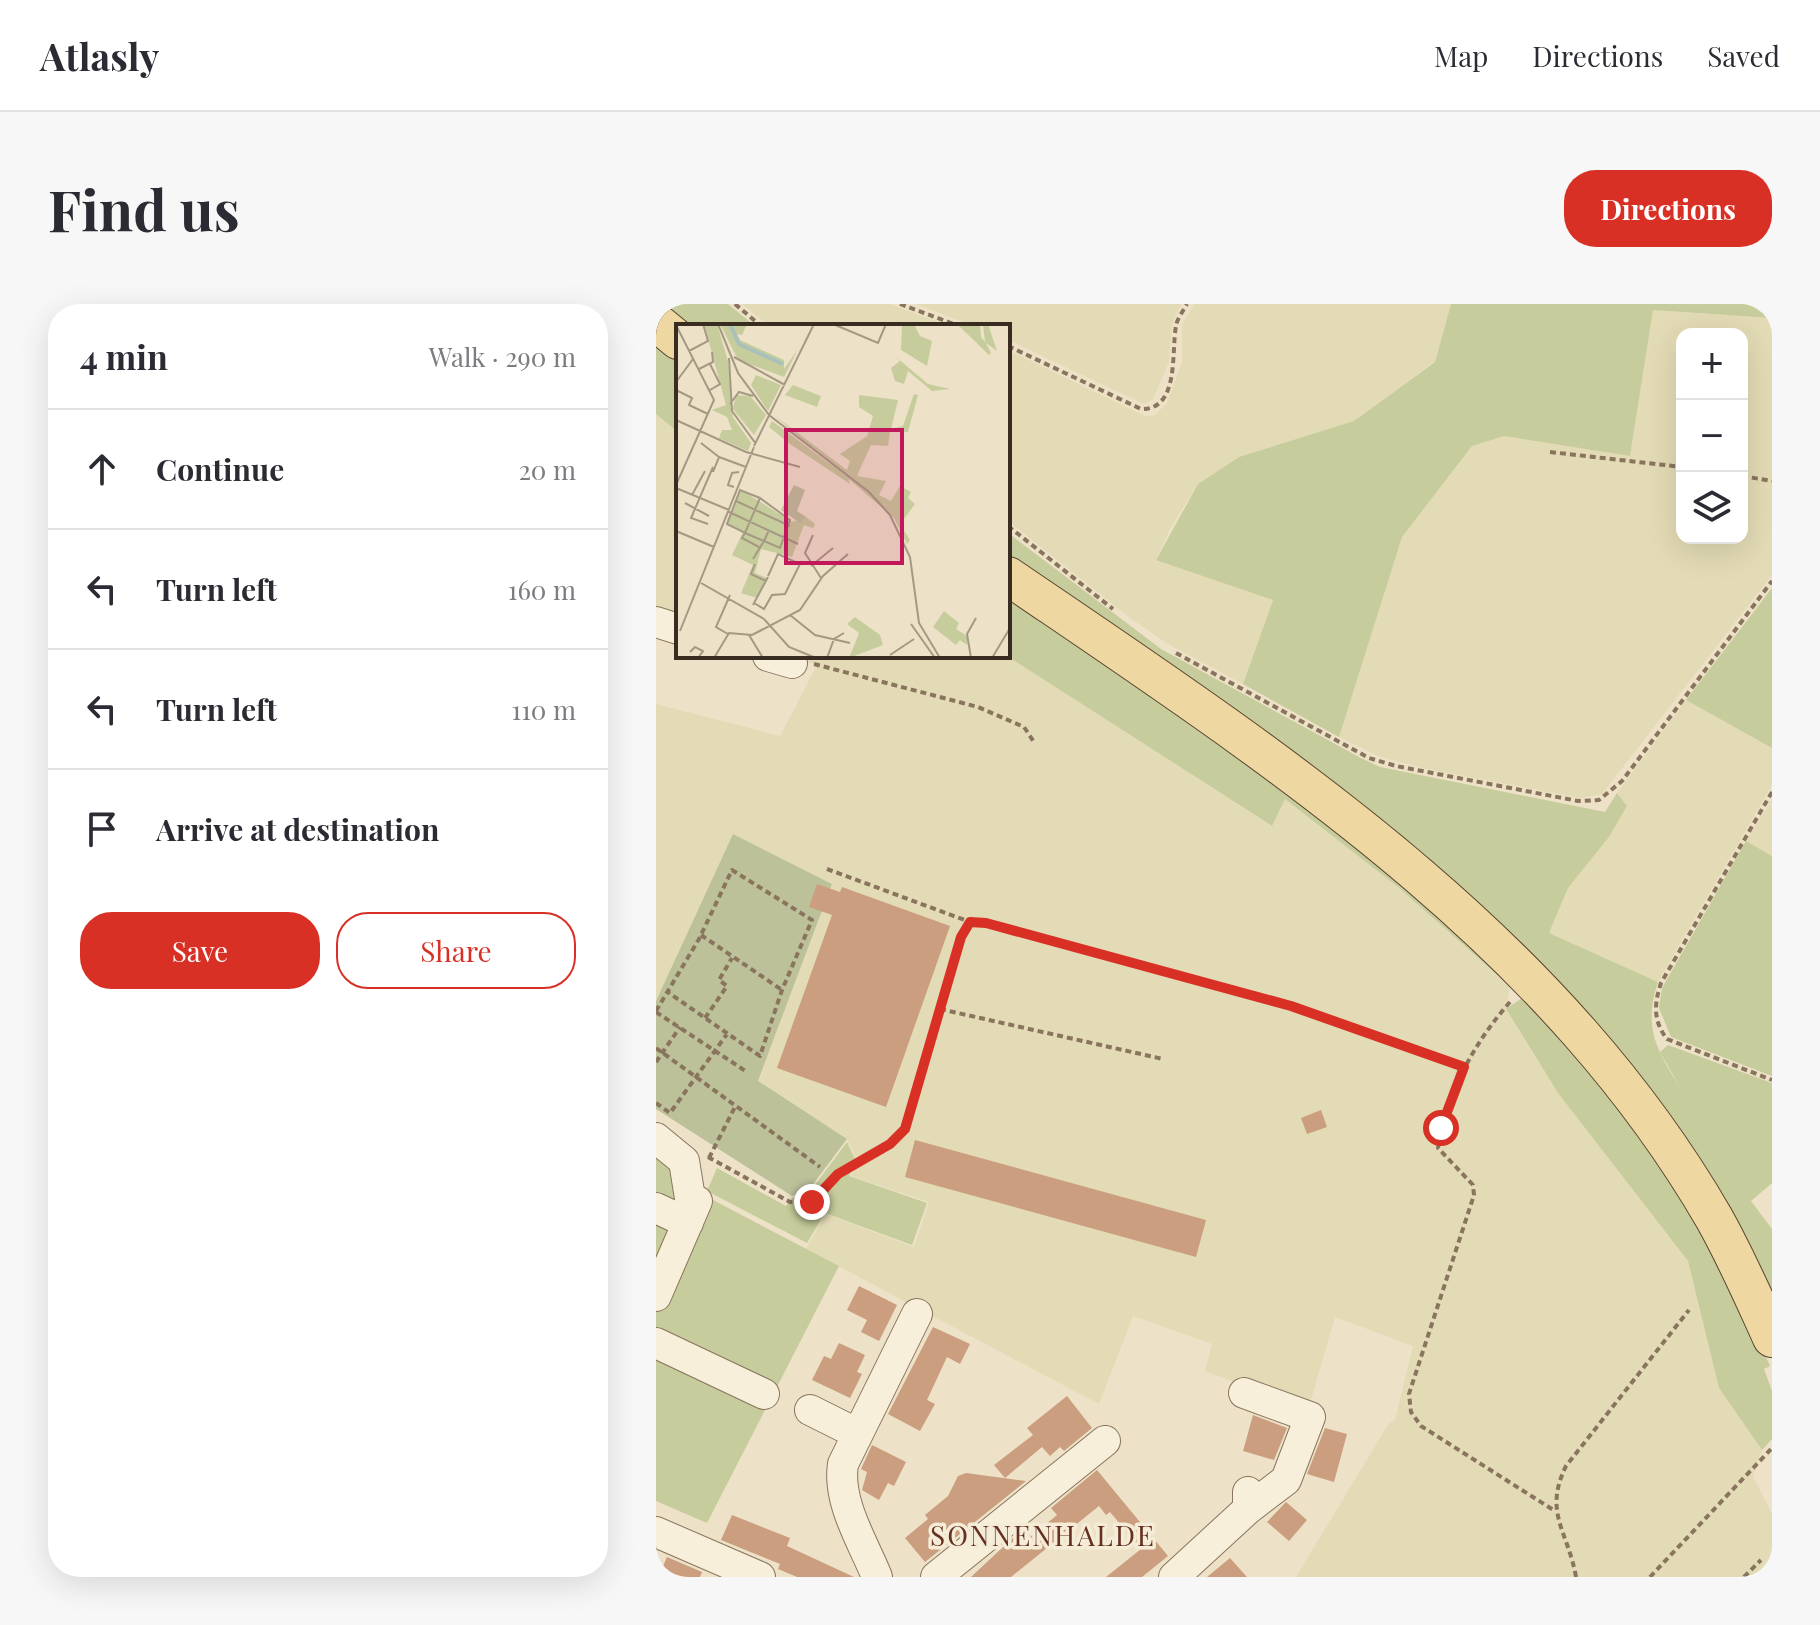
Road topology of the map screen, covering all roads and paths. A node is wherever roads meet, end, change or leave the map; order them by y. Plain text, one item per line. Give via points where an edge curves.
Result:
1 (735, 304) edge
2 (900, 304) edge
3 (1187, 304) edge
4 (656, 322) edge
5 (759, 324) edge
6 (954, 324) edge
7 (676, 338) edge
8 (1010, 347) edge
9 (1550, 452) dead end
10 (1676, 466) edge
11 (1748, 477) edge
12 (1772, 481) edge
13 (1010, 528) edge
14 (1010, 577) edge
15 (1772, 581) edge
16 (1114, 610) dead end
17 (656, 622) edge
18 (676, 628) edge
19 (1166, 647) dead end
20 (780, 660) edge
21 (1034, 742) dead end
22 (1772, 792) edge
23 (827, 869) dead end
24 (970, 922) junction
25 (701, 935) junction
26 (733, 957) junction
27 (1530, 978) junction
28 (782, 990) junction
29 (669, 993) junction
30 (940, 1009) junction
31 (656, 1011) edge
32 (705, 1018) junction
33 (680, 1027) junction
34 (727, 1034) junction
35 (656, 1048) edge
36 (716, 1051) junction
37 (662, 1053) junction
38 (1163, 1059) dead end
39 (656, 1062) edge
40 (1464, 1067) junction
41 (747, 1072) dead end
42 (697, 1077) junction
43 (1772, 1080) edge
44 (656, 1103) edge
45 (736, 1105) junction
46 (656, 1138) edge
47 (699, 1150) dead end
48 (709, 1158) junction
49 (820, 1167) dead end
50 (695, 1205) junction
51 (656, 1208) edge
52 (656, 1296) edge
53 (1689, 1310) dead end
54 (917, 1314) dead end
55 (1772, 1338) edge
56 (656, 1343) edge
57 (1244, 1393) dead end
58 (764, 1394) dead end
59 (810, 1410) dead end
60 (856, 1433) junction
61 (1105, 1441) dead end
62 (1772, 1448) edge
63 (1555, 1511) junction
64 (656, 1532) edge
65 (1761, 1560) dead end
66 (760, 1577) edge
67 (877, 1577) edge
68 (936, 1577) edge
69 (1174, 1577) edge
70 (1576, 1577) edge
71 (1650, 1577) edge
72 (1744, 1577) edge

1 - 5 path
2 - 6 path
3 - 8 path via 1176,324 1174,365 1162,403 1152,409 1141,409
4 - 7 main road
9 - 10 path
11 - 12 path
13 - 16 path
14 - 27 main road via 1372,834 1446,895
15 - 19 path via 1622,781 1599,800 1548,795 1369,758
17 - 18 street
20 - 21 path via 827,665 978,707 1024,727
22 - 43 path via 1661,983 1655,1009 1667,1039
23 - 24 path
24 - 30 path
24 - 40 path via 1291,1006
25 - 26 path
25 - 28 path via 732,870 812,920
25 - 29 path
26 - 28 path
26 - 32 path via 719,980 727,986
27 - 40 path via 1489,1026
27 - 55 main road via 1649,1119 1714,1217
28 - 34 path via 760,1056
29 - 31 path
29 - 32 path
30 - 38 path
30 - 48 path via 905,1129 890,1144 845,1168 812,1202 790,1202
31 - 33 path
32 - 34 path
33 - 36 path
33 - 37 path
34 - 36 path
35 - 37 path
36 - 41 path
36 - 42 path
37 - 39 path
37 - 42 path
40 - 63 path via 1438,1148 1473,1185 1474,1195 1420,1351 1409,1394 1411,1412 1421,1426
42 - 44 path via 670,1113
42 - 45 path
45 - 48 path
45 - 49 path
46 - 50 street via 684,1161
47 - 48 path
50 - 51 street
50 - 52 street
53 - 63 path via 1566,1466 1555,1490
54 - 60 street
56 - 58 street
57 - 69 street via 1310,1417 1286,1480 1248,1501
59 - 60 street
60 - 67 street via 840,1482
61 - 68 street
62 - 71 path
63 - 70 path
64 - 66 street
65 - 72 path

